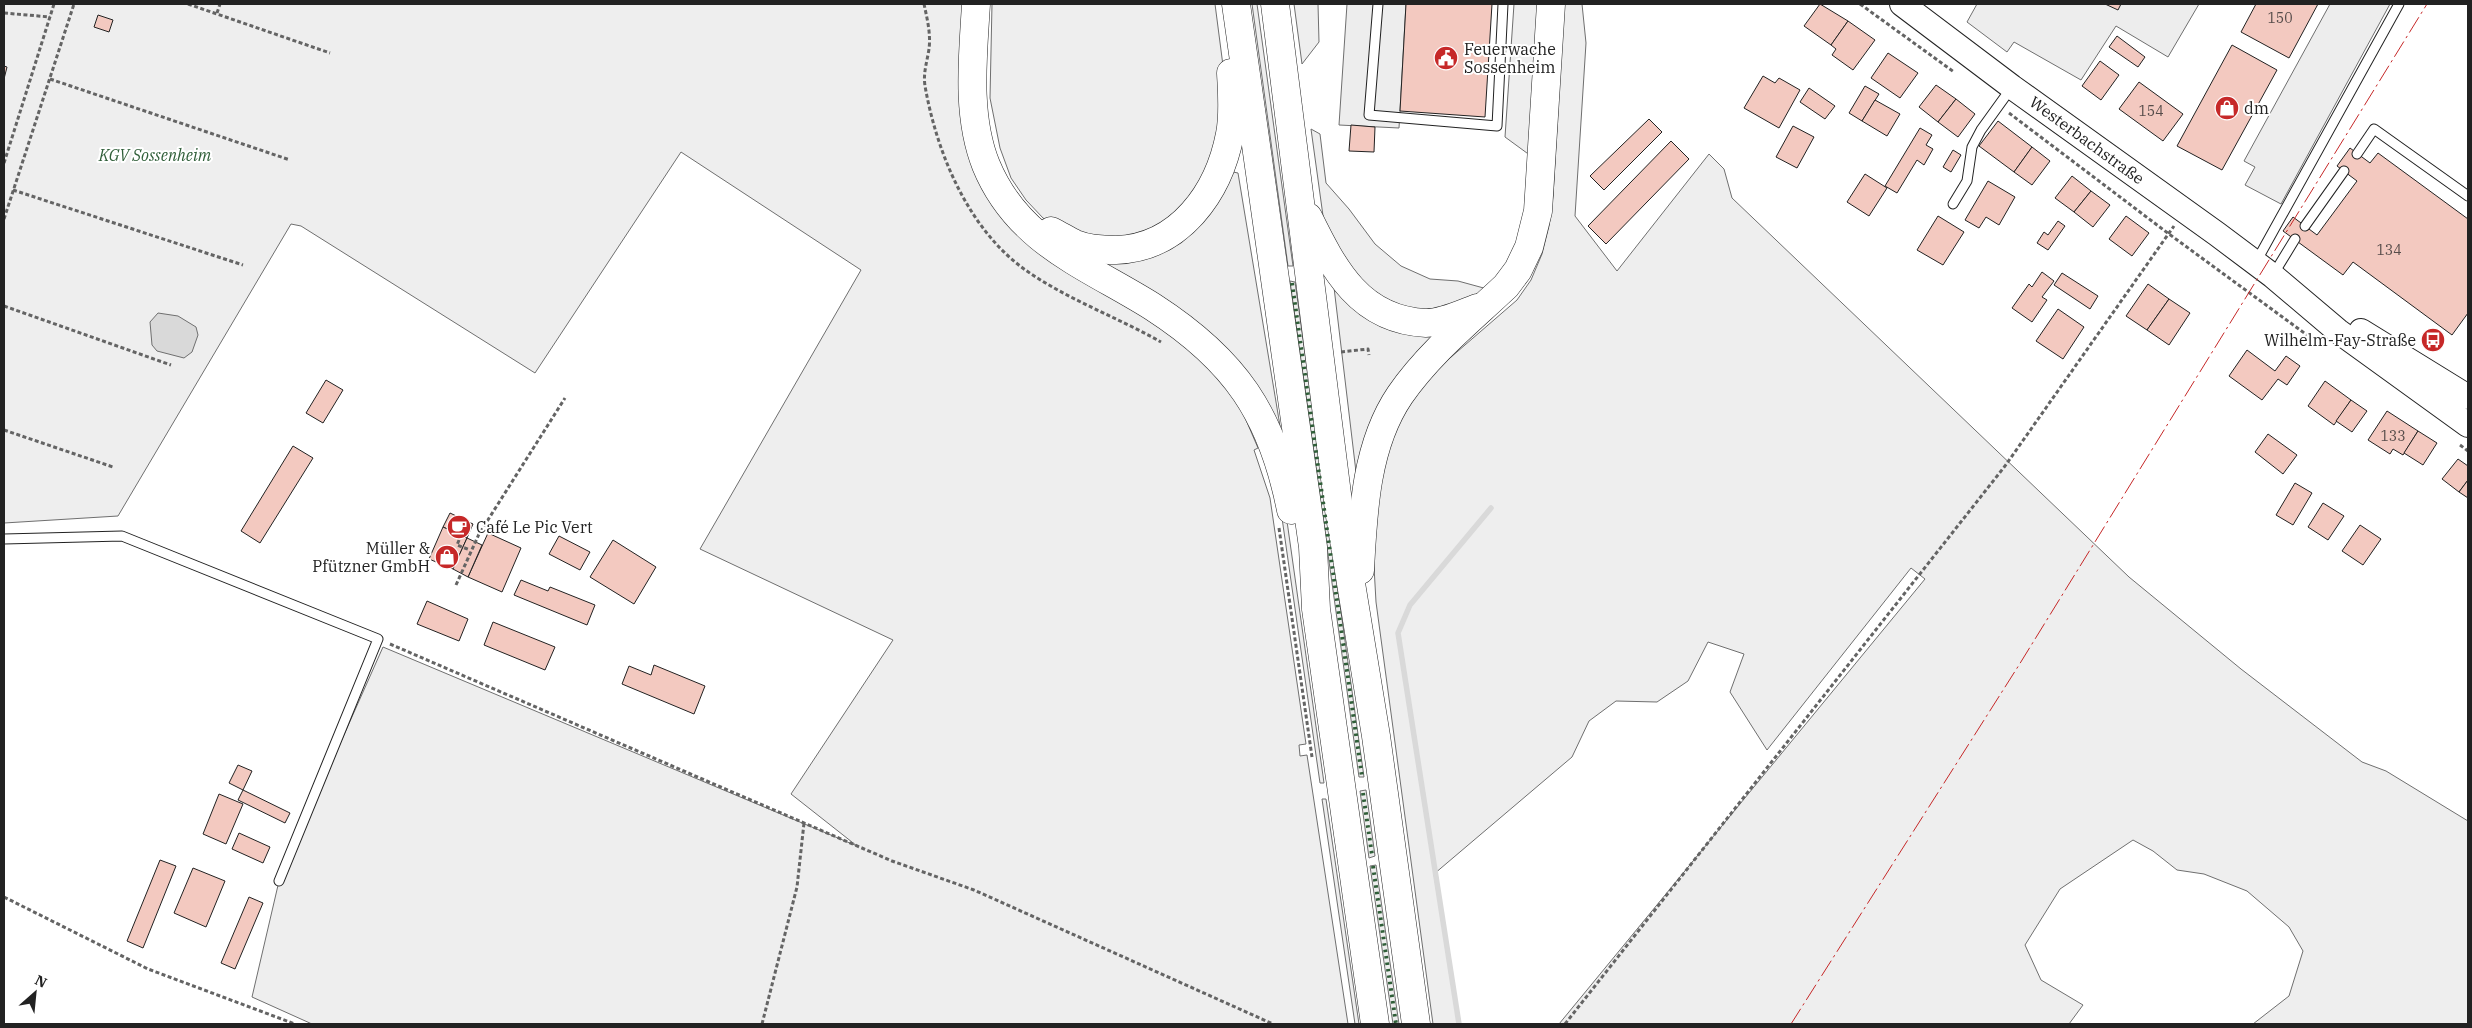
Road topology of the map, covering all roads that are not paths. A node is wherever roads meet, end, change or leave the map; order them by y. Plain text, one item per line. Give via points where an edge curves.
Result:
1 (976, 4) edge
2 (987, 4) edge
3 (1236, 4) edge
4 (1275, 4) edge
5 (1378, 4) edge
6 (1503, 4) edge
7 (1552, 4) edge
8 (1902, 4) edge
9 (2399, 4) edge
10 (2006, 96) junction
11 (2357, 154) dead end
12 (2344, 171) dead end
13 (1297, 195) junction
14 (2468, 196) edge
15 (1953, 204) dead end
16 (2305, 226) dead end
17 (2295, 239) dead end
18 (2264, 269) junction
19 (1483, 306) junction
20 (2468, 397) edge
21 (2461, 433) edge
22 (4, 539) edge
23 (1316, 609) junction
24 (1357, 616) junction
25 (279, 880) dead end
26 (1375, 1024) edge
27 (1416, 1024) edge

1 - 23 highway via 974,99 981,146 986,165 1006,203 1047,244 1176,324 1209,349 1230,371 1270,433 1284,474 1298,548
2 - 3 highway via 985,108 994,152 1006,182 1022,206 1047,229 1076,245 1104,250 1152,243 1174,232 1195,213 1212,186 1223,162 1230,133
3 - 23 highway via 1313,547
4 - 13 highway
5 - 6 lane via 1369,115 1497,126
7 - 19 highway via 1540,193 1535,224 1529,248 1518,270 1506,286
8 - 10 main road, Westerbachstraße
9 - 18 lane
10 - 15 lane via 1972,147 1967,181
10 - 18 main road, Westerbachstraße via 2185,211
11 - 14 lane via 2374,129
12 - 16 lane
13 - 19 highway via 1329,261 1346,284 1368,304 1393,317 1427,323
13 - 24 highway via 1339,510
17 - 18 lane
18 - 20 main road, Westerbachstraße
18 - 21 main road, Westerbachstraße
19 - 24 highway via 1418,373 1400,395 1386,422 1375,451 1366,492
22 - 25 lane via 122,536 378,639
23 - 26 highway
24 - 27 highway

